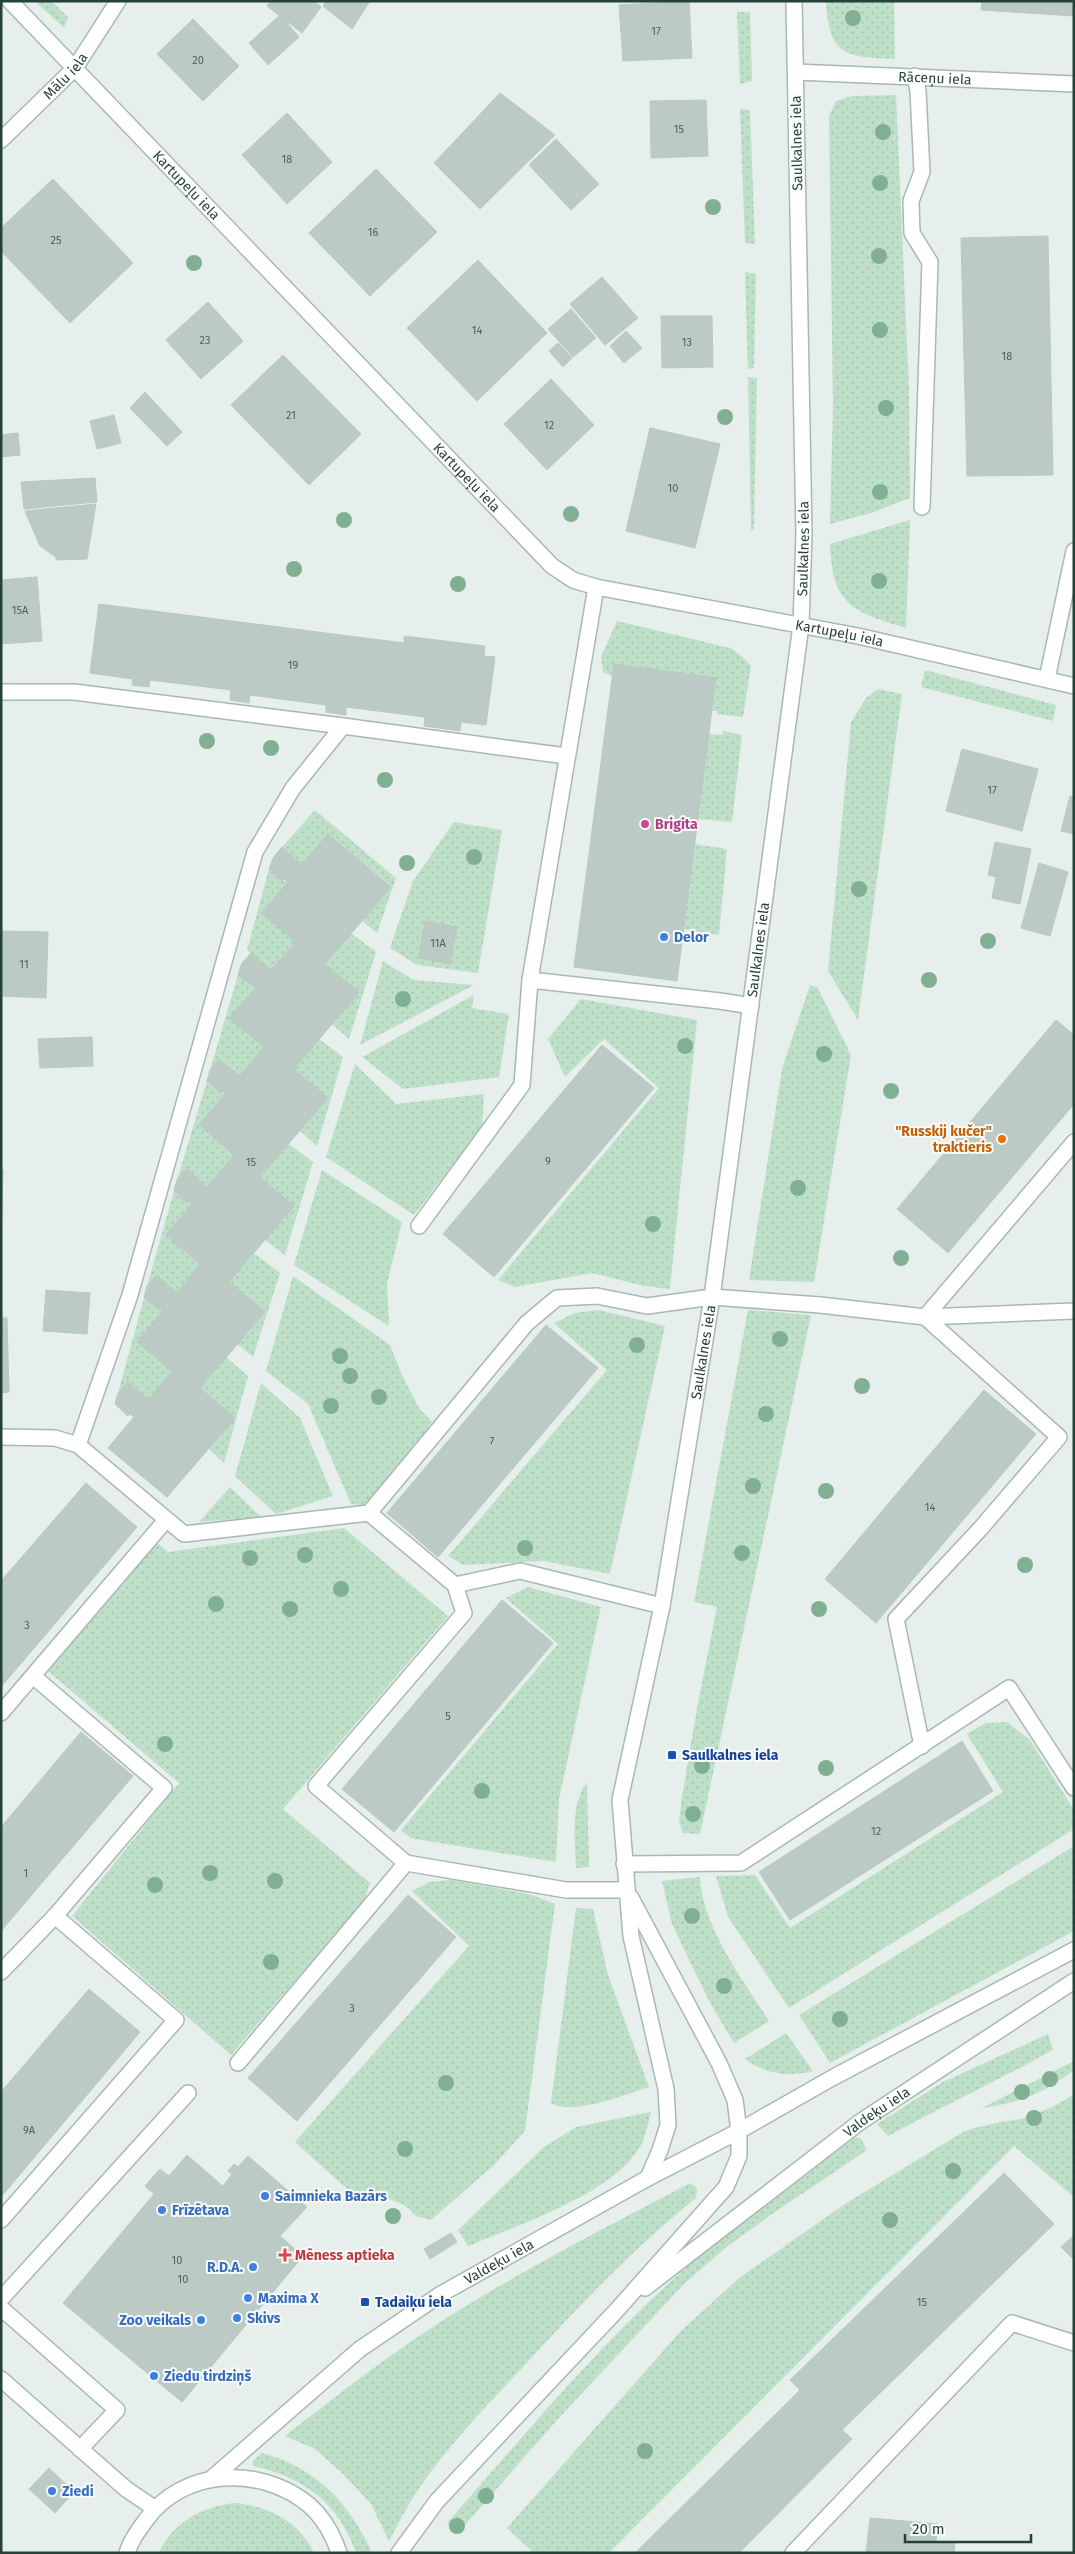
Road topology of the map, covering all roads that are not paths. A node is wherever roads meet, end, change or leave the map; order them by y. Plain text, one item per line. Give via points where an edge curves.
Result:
1 (10, 1) edge
2 (118, 1) edge
3 (794, 1) edge
4 (74, 68) junction
5 (796, 72) junction
6 (915, 76) junction
7 (1074, 84) edge
8 (1, 140) edge
9 (922, 507) dead end
10 (1074, 551) edge
11 (596, 587) junction
12 (801, 625) junction
13 (1047, 679) junction
14 (1074, 686) edge
15 (1, 692) edge
16 (343, 726) junction
17 (566, 756) junction
18 (530, 980) junction
19 (751, 1006) junction
20 (1074, 1142) edge
21 (419, 1226) dead end
22 (712, 1297) junction
23 (1074, 1311) edge
24 (925, 1317) junction
25 (1, 1437) edge
26 (78, 1445) junction
27 (369, 1513) junction
28 (166, 1520) junction
29 (455, 1585) junction
30 (662, 1606) junction
31 (32, 1676) junction
32 (1, 1713) edge
33 (922, 1746) junction
34 (1074, 1788) edge
35 (406, 1863) junction
36 (624, 1864) junction
37 (626, 1890) junction
38 (55, 1916) junction
39 (1074, 1950) edge
40 (1, 1972) edge
41 (1074, 1980) edge
42 (238, 2063) dead end
43 (188, 2093) dead end
44 (739, 2131) junction
45 (648, 2178) junction
46 (1, 2220) edge
47 (1, 2299) edge
48 (1, 2308) edge
49 (616, 2311) junction
50 (1074, 2343) edge
51 (1, 2378) edge
52 (80, 2449) junction
53 (211, 2478) junction
54 (154, 2508) junction
55 (127, 2553) edge
56 (339, 2553) edge
57 (399, 2553) edge
58 (793, 2553) edge

1 - 4 street, Kartupeļu iela
2 - 4 street, Mālu iela
3 - 5 street, Saulkalnes iela
4 - 8 street, Mālu iela
4 - 11 street, Kartupeļu iela via 552,566 573,580
5 - 6 street, Rāceņu iela
5 - 12 street, Saulkalnes iela via 804,534
6 - 7 street, Rāceņu iela
6 - 9 street via 922,172 911,202 912,234 930,262
10 - 13 street
11 - 12 street, Kartupeļu iela
11 - 17 street
12 - 13 street, Kartupeļu iela
12 - 19 street, Saulkalnes iela
13 - 14 street, Kartupeļu iela
15 - 16 street via 74,692
16 - 17 street
16 - 26 street via 293,788 255,852 130,1295
17 - 18 street
18 - 19 street
18 - 21 street via 522,1085
19 - 22 street, Saulkalnes iela
20 - 24 street
22 - 24 street
22 - 27 street via 647,1306 597,1296 557,1298 527,1323
22 - 30 street, Saulkalnes iela
23 - 24 street
24 - 33 street via 1059,1437 981,1528 896,1619
25 - 26 street via 55,1438
26 - 28 street
27 - 28 street via 184,1534
27 - 29 street
28 - 31 street
29 - 30 street via 520,1571
29 - 35 street via 464,1613 316,1786
30 - 36 street, Saulkalnes iela via 620,1800
31 - 32 street
31 - 38 street via 164,1788
33 - 34 street via 1010,1688
33 - 36 street via 741,1863
35 - 37 street via 566,1890
35 - 42 street
36 - 37 street, Saulkalnes iela
37 - 44 street, Saulkalnes iela via 719,2063 735,2100
37 - 45 street, Saulkalnes iela via 631,1936 666,2089 668,2125
38 - 40 street
38 - 46 street via 176,2020
39 - 44 street, Valdeķu iela
41 - 49 street, Valdeķu iela via 860,2122
43 - 47 street
44 - 45 street, Valdeķu iela
44 - 49 street, Valdeķu iela via 739,2156 726,2187
45 - 53 street, Valdeķu iela via 441,2294 360,2349
48 - 52 street via 116,2410
49 - 57 street, Valdeķu iela via 437,2501
50 - 58 street via 1012,2323
51 - 52 street
52 - 54 street via 126,2489
53 - 54 street via 180,2489
53 - 56 street via 246,2477 280,2486 310,2506 332,2533
54 - 55 street via 130,2542

